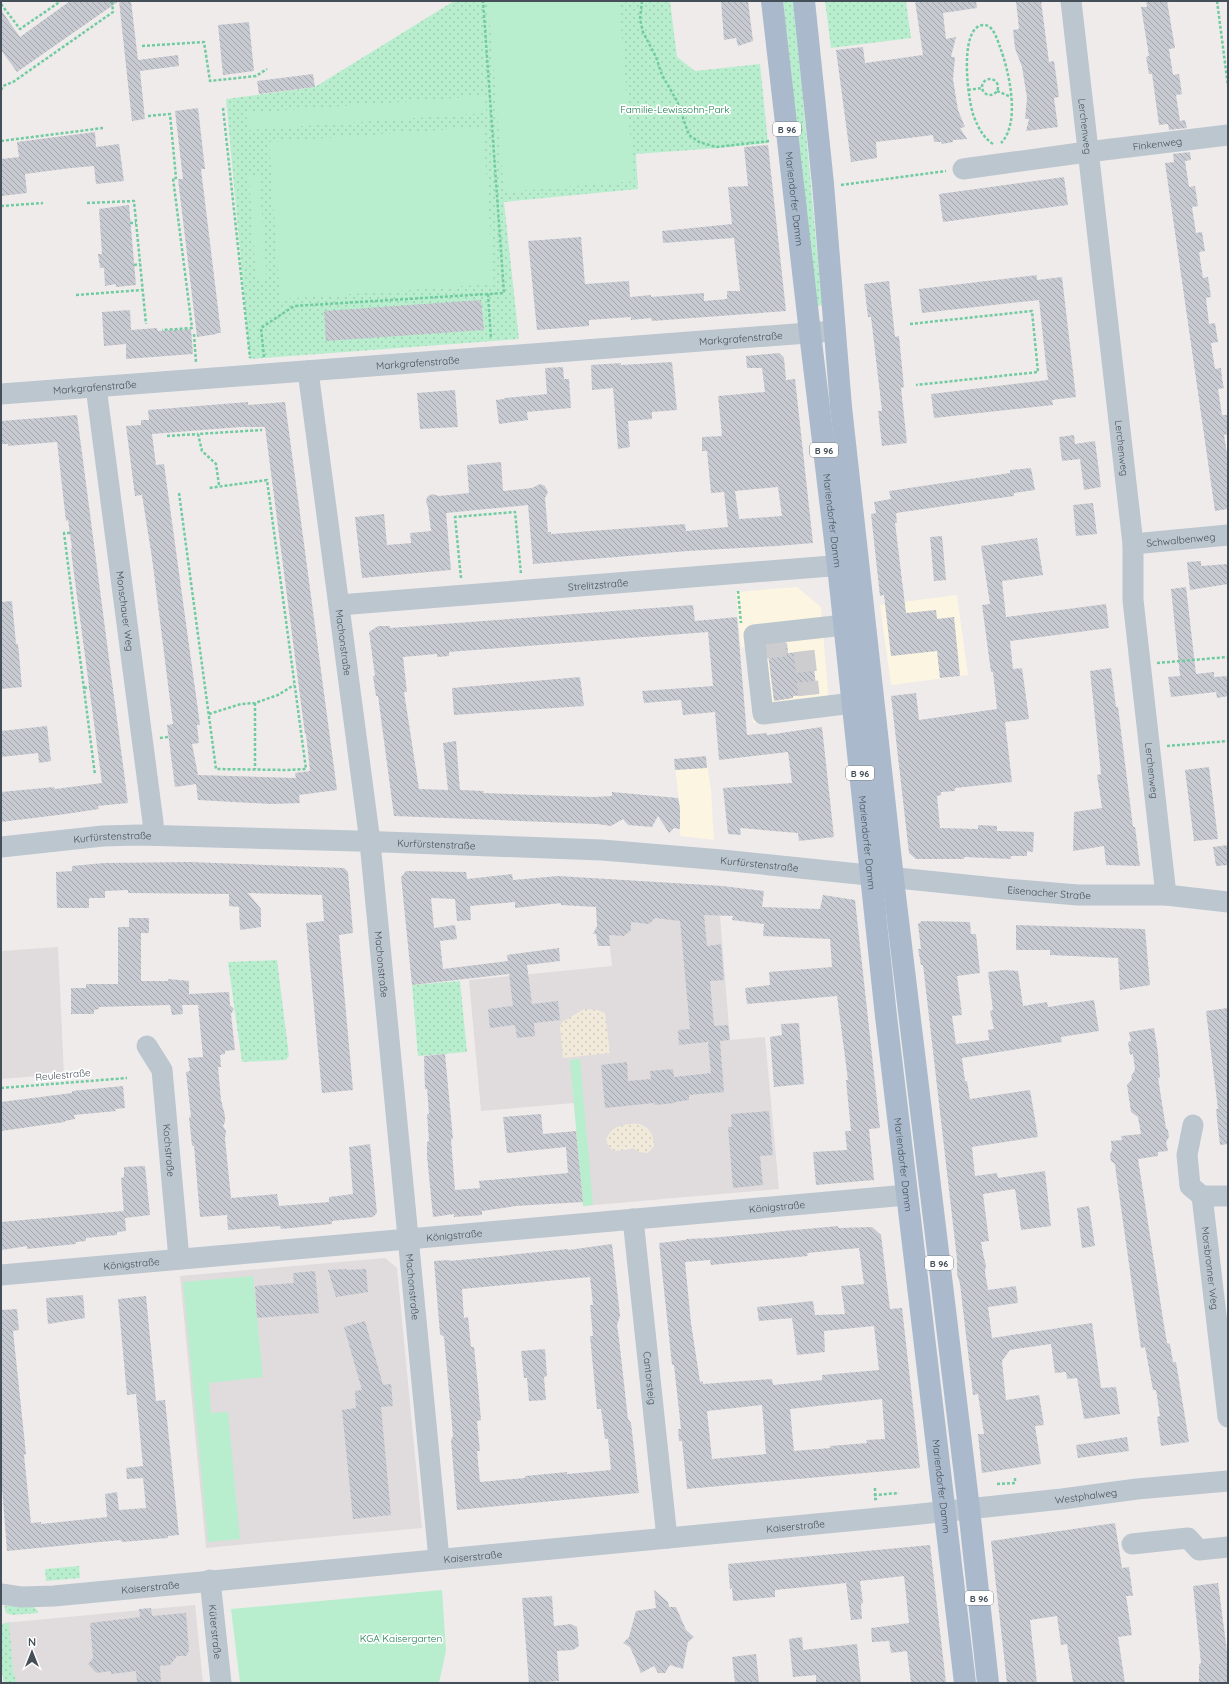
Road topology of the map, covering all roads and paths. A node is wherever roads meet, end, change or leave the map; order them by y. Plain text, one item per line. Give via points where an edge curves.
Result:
1 (61, 1) edge
2 (112, 1) edge
3 (483, 1) edge
4 (642, 1) edge
5 (772, 1) edge
6 (804, 1) edge
7 (1070, 1) edge
8 (1216, 1) edge
9 (1, 4) edge
10 (142, 46) dead end
11 (267, 69) dead end
12 (1228, 86) edge
13 (982, 88) junction
14 (1, 90) edge
15 (968, 90) junction
16 (997, 91) junction
17 (1011, 97) junction
18 (223, 108) dead end
19 (148, 116) dead end
20 (103, 128) dead end
21 (1228, 135) edge
22 (774, 140) dead end
23 (1, 141) edge
24 (1000, 143) dead end
25 (993, 144) dead end
26 (1087, 152) junction
27 (963, 169) joint
28 (841, 185) dead end
29 (43, 203) dead end
30 (87, 203) dead end
31 (1, 206) edge
32 (136, 223) junction
33 (130, 224) dead end
34 (140, 264) junction
35 (134, 265) dead end
36 (142, 290) junction
37 (488, 294) junction
38 (76, 296) dead end
39 (146, 324) dead end
40 (910, 324) dead end
41 (162, 330) dead end
42 (834, 331) junction
43 (810, 333) junction
44 (194, 334) dead end
45 (492, 341) dead end
46 (264, 361) dead end
47 (251, 362) dead end
48 (196, 366) dead end
49 (308, 371) junction
50 (916, 385) dead end
51 (96, 387) junction
52 (1, 394) edge
53 (262, 430) dead end
54 (198, 434) junction
55 (168, 436) dead end
56 (219, 485) junction
57 (209, 488) dead end
58 (179, 493) dead end
59 (70, 533) dead end
60 (1228, 535) edge
61 (1133, 544) junction
62 (848, 565) junction
63 (521, 577) dead end
64 (461, 582) dead end
65 (339, 605) junction
66 (844, 625) junction
67 (1228, 657) edge
68 (1154, 664) dead end
69 (294, 685) junction
70 (90, 687) dead end
71 (84, 688) junction
72 (255, 703) junction
73 (852, 704) junction
74 (209, 714) junction
75 (1228, 740) edge
76 (1165, 747) dead end
77 (255, 768) junction
78 (95, 775) dead end
79 (153, 835) junction
80 (370, 842) junction
81 (1, 847) edge
82 (871, 876) junction
83 (893, 878) junction
84 (1166, 895) junction
85 (1228, 902) edge
86 (147, 1046) dead end
87 (127, 1078) dead end
88 (1, 1088) edge
89 (1193, 1125) dead end
90 (907, 1195) junction
91 (1202, 1196) junction
92 (1228, 1196) edge
93 (633, 1219) junction
94 (409, 1239) junction
95 (180, 1259) junction
96 (1, 1275) edge
97 (1228, 1416) edge
98 (1014, 1476) dead end
99 (1228, 1481) edge
100 (997, 1484) dead end
101 (875, 1488) dead end
102 (899, 1493) dead end
103 (876, 1495) junction
104 (871, 1499) dead end
105 (969, 1509) junction
106 (944, 1512) junction
107 (667, 1538) junction
108 (1132, 1544) dead end
109 (1228, 1547) edge
110 (439, 1559) junction
111 (210, 1580) junction
112 (1, 1594) edge
113 (221, 1683) edge
114 (965, 1683) edge
115 (988, 1683) edge

1 - 9 path via 20,29
2 - 14 path via 113,12 13,82 3,86
3 - 37 path via 504,293
4 - 22 path via 640,19 644,32 662,75 677,101 689,136 716,147
5 - 43 main road, Mariendorfer Damm / B 96
6 - 42 main road, Mariendorfer Damm / B 96 via 823,184
7 - 26 street, Lerchenweg
8 - 12 path
10 - 11 path via 204,42 210,81 256,76
13 - 15 path
13 - 16 path via 988,95
13 - 16 path via 985,81 990,79 997,83
15 - 17 path via 966,69 971,34 974,28 986,25 993,30 1007,66
15 - 25 path via 981,133
16 - 17 path
17 - 24 path via 1008,130
18 - 47 path
19 - 41 path via 170,114 176,178 173,178 193,329
20 - 23 path
21 - 26 street, Finkenweg
26 - 27 street, Finkenweg
26 - 61 street, Lerchenweg
27 - 28 path
29 - 31 path
30 - 32 path via 134,201
32 - 33 path
32 - 34 path
34 - 35 path
34 - 36 path
36 - 38 path
36 - 39 path
37 - 45 path
37 - 46 path via 294,306 261,328
40 - 50 path via 1032,311 1038,372
42 - 43 street, Markgrafenstraße
42 - 62 main road, Mariendorfer Damm / B 96 via 841,407
43 - 49 street, Markgrafenstraße
43 - 62 main road, Mariendorfer Damm / B 96
44 - 48 path
49 - 51 street, Markgrafenstraße
49 - 65 street, Machonstraße
51 - 52 street, Markgrafenstraße
51 - 79 street, Monschauer Weg
53 - 54 path
54 - 55 path
54 - 56 path via 202,451 216,464
56 - 57 path
56 - 69 path via 267,480
58 - 74 path
59 - 71 path via 64,533
60 - 61 street, Schwalbenweg
61 - 84 street, Lerchenweg via 1133,600
62 - 65 street, Strelitzstraße
62 - 66 main road, Mariendorfer Damm / B 96
62 - 83 main road, Mariendorfer Damm / B 96
63 - 64 path via 515,512 455,517
65 - 80 street, Machonstraße
66 - 73 main road, Mariendorfer Damm / B 96
66 - 73 street via 754,635 763,714
67 - 68 path
69 - 72 path via 278,695
69 - 77 path via 306,768
70 - 71 path
71 - 78 path
72 - 74 path via 241,704
72 - 77 path
73 - 82 main road, Mariendorfer Damm / B 96
74 - 77 path via 216,769
75 - 76 path
79 - 80 street, Kurfürstenstraße
79 - 81 street, Kurfürstenstraße via 103,836
80 - 82 street, Kurfürstenstraße via 602,850
80 - 94 street, Machonstraße
82 - 83 street, Eisenacher Straße
82 - 90 main road, Mariendorfer Damm / B 96
83 - 84 street, Eisenacher Straße via 1078,895
83 - 105 main road, Mariendorfer Damm / B 96
84 - 85 street, Eisenacher Straße
86 - 95 street, Kochstraße via 162,1070
87 - 88 path, Reulestraße
89 - 91 street via 1186,1155 1190,1186
90 - 93 street, Königstraße
90 - 106 main road, Mariendorfer Damm / B 96
91 - 92 street
91 - 97 street, Morsbronner Weg
93 - 94 street, Königstraße
93 - 107 street, Cantorsteig
94 - 95 street, Königstraße
94 - 110 street, Machonstraße
95 - 96 street, Königstraße
98 - 100 path via 1015,1482
99 - 105 street, Westphalweg
101 - 103 path
102 - 103 path
103 - 104 path via 876,1499
105 - 106 street, Westphalweg
105 - 115 main road, Mariendorfer Damm / B 96
106 - 107 street, Kaiserstraße
106 - 114 main road, Mariendorfer Damm / B 96
107 - 110 street, Kaiserstraße
108 - 109 street via 1188,1538 1199,1550
110 - 111 street, Kaiserstraße
111 - 112 street, Kaiserstraße via 54,1596 21,1597
111 - 113 street, Küterstraße

